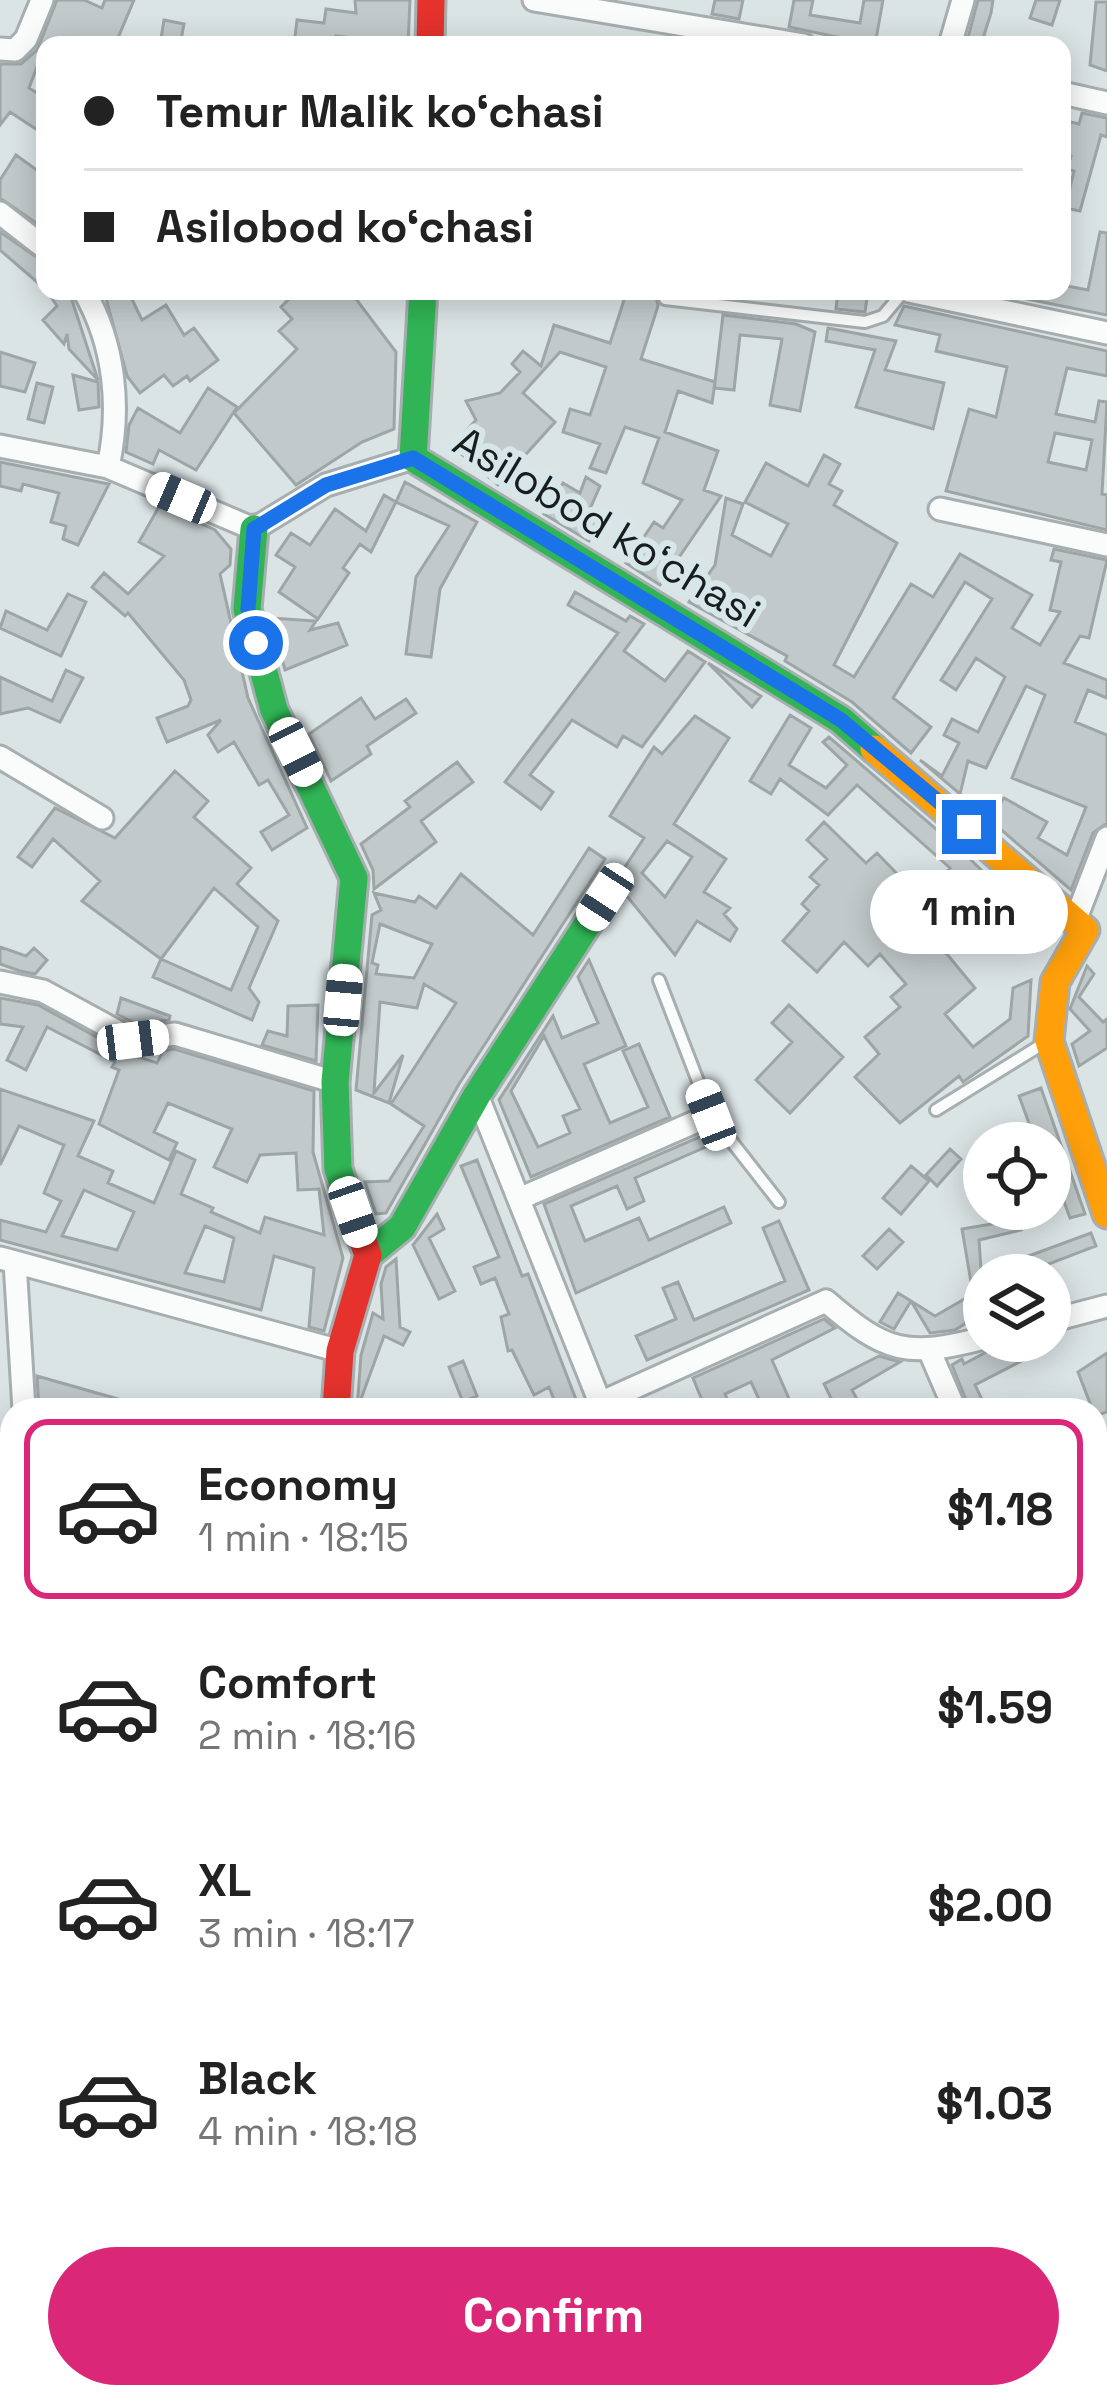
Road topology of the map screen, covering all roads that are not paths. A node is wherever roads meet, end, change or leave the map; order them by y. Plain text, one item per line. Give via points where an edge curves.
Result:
1 (42, 0) edge
2 (431, 0) edge
3 (534, 0) edge
4 (963, 0) edge
5 (430, 36) edge
6 (750, 36) edge
7 (953, 36) edge
8 (0, 49) edge
9 (1071, 95) edge
10 (1107, 103) edge
11 (0, 212) edge
12 (36, 241) edge
13 (88, 300) edge
14 (422, 300) edge
15 (674, 300) edge
16 (899, 300) edge
17 (950, 300) edge
18 (1107, 333) edge
19 (0, 446) edge
20 (413, 458) junction
21 (108, 467) junction
22 (940, 508) dead end
23 (254, 529) junction
24 (1107, 545) edge
25 (0, 758) edge
26 (102, 818) dead end
27 (1107, 838) edge
28 (605, 897) dead end
29 (1089, 928) edge
30 (659, 980) dead end
31 (0, 982) edge
32 (1049, 1041) junction
33 (335, 1082) junction
34 (476, 1095) junction
35 (936, 1110) dead end
36 (711, 1115) junction
37 (520, 1198) junction
38 (778, 1202) dead end
39 (1107, 1214) edge
40 (368, 1256) junction
41 (8, 1260) edge
42 (1107, 1306) edge
43 (1071, 1315) edge
44 (963, 1343) edge
45 (340, 1351) junction
46 (930, 1352) junction
47 (23, 1398) edge
48 (337, 1398) edge
49 (598, 1398) edge
50 (618, 1398) edge
51 (950, 1398) edge

1 - 8 street via 26,39 15,50
2 - 5 street
3 - 6 street
4 - 7 street
9 - 10 street
11 - 12 street
13 - 21 street via 119,417
14 - 20 street
15 - 16 lane via 865,322
17 - 18 street
19 - 21 street
20 - 23 street, Asilobod koʻchasi via 326,485
20 - 29 street, Asilobod koʻchasi via 841,720
21 - 23 street
22 - 24 street
23 - 33 street via 248,609 274,710 354,878
25 - 26 street
27 - 29 street
28 - 34 street
29 - 32 street via 1049,985
30 - 36 lane
31 - 33 street via 43,991 133,1040 176,1034
32 - 35 lane
32 - 39 street
33 - 40 street via 338,1168
34 - 37 street
34 - 40 street via 402,1227
36 - 37 street
36 - 38 lane
37 - 49 street
40 - 45 street
41 - 45 street
41 - 47 street
42 - 43 street
44 - 46 street
45 - 48 street
46 - 50 street via 869,1339 826,1301
46 - 51 street

